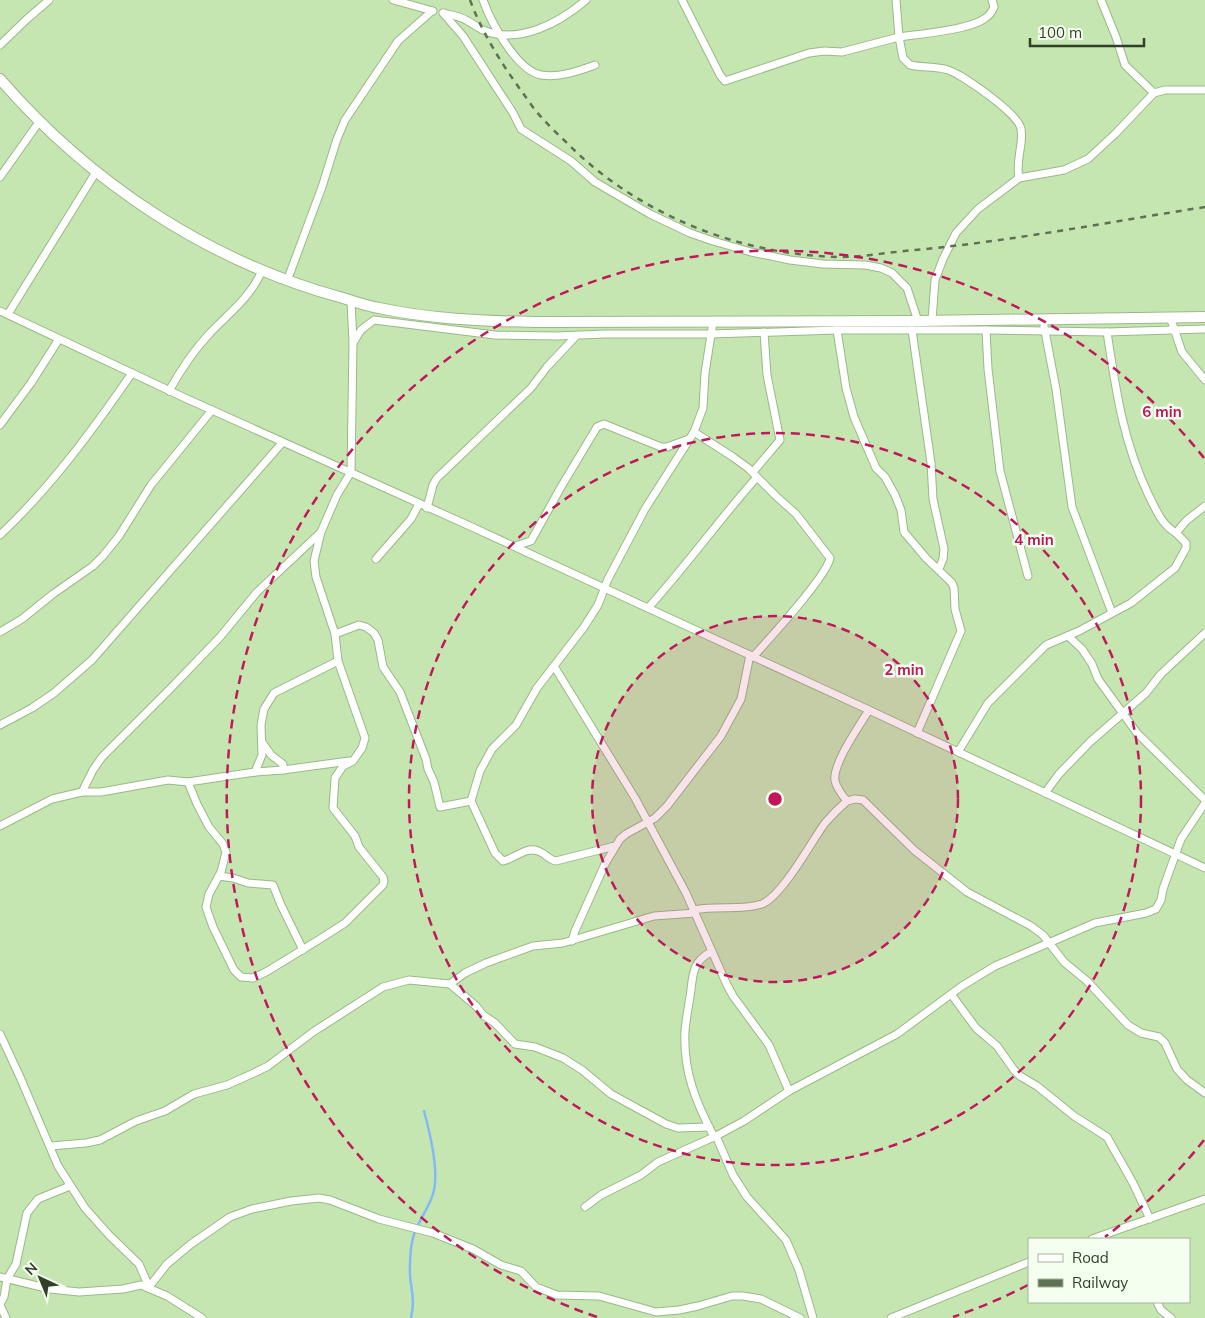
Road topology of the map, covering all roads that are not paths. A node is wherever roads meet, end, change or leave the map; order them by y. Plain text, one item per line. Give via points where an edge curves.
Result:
1 (49, 0) edge
2 (393, 0) edge
3 (483, 0) edge
4 (586, 0) edge
5 (682, 0) edge
6 (896, 0) edge
7 (992, 0) edge
8 (1101, 0) edge
9 (432, 11) junction
10 (443, 13) junction
11 (499, 34) junction
12 (899, 37) junction
13 (0, 45) edge
14 (595, 65) dead end
15 (0, 79) edge
16 (1205, 90) edge
17 (1154, 92) junction
18 (39, 122) junction
19 (96, 172) junction
20 (0, 177) edge
21 (1019, 178) junction
22 (262, 271) junction
23 (287, 281) junction
24 (350, 301) junction
25 (0, 311) edge
26 (8, 314) junction
27 (1170, 317) junction
28 (1205, 317) edge
29 (1043, 318) junction
30 (932, 320) junction
31 (918, 321) junction
32 (713, 322) junction
33 (1174, 329) junction
34 (1205, 329) edge
35 (837, 330) junction
36 (912, 330) junction
37 (986, 330) junction
38 (1044, 330) junction
39 (764, 332) junction
40 (1107, 332) junction
41 (711, 334) junction
42 (576, 336) junction
43 (59, 339) junction
44 (353, 343) junction
45 (132, 373) junction
46 (1205, 380) edge
47 (169, 391) junction
48 (212, 410) junction
49 (0, 425) edge
50 (692, 436) junction
51 (282, 443) junction
52 (351, 472) junction
53 (755, 475) junction
54 (419, 504) junction
55 (1205, 506) edge
56 (427, 508) junction
57 (321, 532) junction
58 (1176, 533) junction
59 (0, 535) edge
60 (515, 546) junction
61 (376, 559) dead end
62 (939, 569) junction
63 (1028, 576) dead end
64 (605, 589) junction
65 (648, 608) junction
66 (1112, 614) junction
67 (0, 632) edge
68 (1205, 633) edge
69 (335, 634) junction
70 (1068, 636) junction
71 (752, 656) junction
72 (338, 661) junction
73 (554, 666) junction
74 (869, 710) junction
75 (1124, 713) junction
76 (0, 725) edge
77 (917, 733) junction
78 (262, 742) junction
79 (958, 752) junction
80 (353, 761) junction
81 (283, 770) junction
82 (255, 772) junction
83 (188, 782) junction
84 (82, 792) junction
85 (1045, 793) junction
86 (471, 801) junction
87 (847, 801) junction
88 (1205, 801) edge
89 (648, 822) junction
90 (0, 826) edge
91 (615, 846) junction
92 (1175, 854) junction
93 (1205, 868) edge
94 (218, 876) junction
95 (694, 912) junction
96 (572, 941) junction
97 (1050, 943) junction
98 (302, 950) junction
99 (711, 952) junction
100 (450, 984) junction
101 (952, 994) junction
102 (0, 1034) edge
103 (789, 1091) junction
104 (1205, 1093) edge
105 (709, 1127) junction
106 (715, 1137) junction
107 (51, 1146) junction
108 (70, 1186) junction
109 (1205, 1199) edge
110 (584, 1206) dead end
111 (1150, 1219) junction
112 (1095, 1238) edge
113 (1028, 1262) edge
114 (4, 1278) edge
115 (149, 1288) junction
116 (1158, 1303) edge
117 (0, 1305) edge
118 (6, 1318) edge
119 (202, 1318) edge
120 (800, 1318) edge
121 (813, 1318) edge
122 (891, 1318) edge
123 (1171, 1318) edge

1 - 13 street
2 - 9 street
3 - 11 street
4 - 11 street via 565,16 530,33
5 - 12 street via 725,82 810,53 824,50 842,52
6 - 12 street
7 - 12 street via 991,14 981,21
8 - 17 street via 1125,65
9 - 10 street
9 - 23 street via 398,40 345,120
10 - 11 street
10 - 31 street via 467,42 521,128 571,161 595,182 650,214 713,241 790,260 881,268 907,288
11 - 14 street via 521,62 539,75 564,74
12 - 21 street via 903,58 910,65 942,68 959,75 1015,117 1021,128 1017,164
15 - 18 main road
16 - 17 street
17 - 21 street via 1088,159 1064,170
18 - 19 main road
18 - 20 street
19 - 22 main road via 180,230
19 - 26 street
21 - 30 street via 978,209 956,233 935,280
22 - 23 main road
22 - 47 street via 250,294 206,338
23 - 24 main road
24 - 32 main road via 407,313 471,320
24 - 44 street
25 - 26 street
26 - 43 street
27 - 28 main road
27 - 29 main road
27 - 33 street
29 - 30 main road
29 - 38 street
30 - 31 main road
31 - 32 main road
32 - 41 street
33 - 34 street
33 - 40 street
33 - 46 street via 1182,352
35 - 36 street
35 - 39 street
35 - 62 street via 846,388 876,468 895,494 904,532
36 - 37 street
36 - 62 street via 934,499 944,549
37 - 38 street
37 - 63 street via 1000,471
38 - 40 street
38 - 66 street via 1072,507
39 - 41 street
39 - 53 street via 767,375 780,440
40 - 58 street via 1125,436 1161,521
41 - 42 street
41 - 50 street via 702,408
42 - 44 street via 495,335 374,320 361,330
42 - 56 street via 532,388 437,478
43 - 45 street
43 - 49 street
44 - 52 street
45 - 47 street
45 - 59 street via 69,461
47 - 48 street
48 - 51 street
48 - 67 street via 151,485 103,556 22,619
50 - 53 street via 734,457
50 - 60 street via 661,447 604,424 597,427 531,541
50 - 64 street via 645,509
51 - 52 street
51 - 76 street via 92,660 54,693
52 - 54 street
52 - 57 street
53 - 65 street
53 - 71 street via 796,514 830,558 809,592
54 - 56 street
54 - 61 street via 412,519
55 - 58 street
56 - 60 street
57 - 69 street via 315,568
57 - 84 street via 258,592 220,637 102,757
58 - 66 street via 1186,543 1186,548 1175,568
60 - 64 street
62 - 77 street via 954,588 961,631
64 - 65 street
64 - 73 street via 584,627
65 - 71 street
66 - 70 street
68 - 75 street
69 - 72 street
69 - 86 street via 359,626 374,633 382,666 400,692 434,782 440,807
70 - 75 street via 1082,649 1098,679
70 - 79 street via 1046,645 988,703
71 - 74 street
71 - 89 street via 741,698 722,736 667,806
72 - 78 street via 274,693 264,709
72 - 80 street via 365,738
73 - 86 street via 516,725 492,749 480,771
73 - 89 street
74 - 77 street
74 - 87 street via 835,774 839,790
75 - 85 street via 1058,774
75 - 88 street via 1137,733
77 - 79 street
78 - 81 street via 283,764
78 - 82 street via 262,755
79 - 85 street
80 - 81 street
80 - 98 street via 343,766 335,778 333,808 384,881 345,923
81 - 82 street
82 - 83 street
83 - 84 street via 168,780 101,792
83 - 94 street via 209,827 226,852
84 - 90 street via 52,798
85 - 92 street
86 - 91 street via 495,853 503,861 533,850 556,862
87 - 95 street via 826,823 780,888 765,902 752,907 713,907
87 - 97 street via 862,800 914,850 967,892 1031,926
88 - 92 street
89 - 91 street via 626,834
89 - 95 street
91 - 96 street
92 - 93 street
92 - 97 street via 1156,908 1146,914 1095,923
94 - 98 street via 273,885
94 - 98 street via 206,907 234,970 241,977 253,978
95 - 96 street via 647,918
95 - 99 street
96 - 100 street via 533,946 486,963
97 - 101 street via 995,966
97 - 104 street via 1064,962 1087,981 1128,1026 1159,1037 1177,1068
99 - 103 street via 733,996 770,1045
99 - 105 street via 703,956 694,968 685,1029 688,1074 693,1094
100 - 105 street via 515,1044 535,1047 563,1058 611,1094 666,1124 678,1128
100 - 107 street via 409,980 383,987 254,1074 194,1094 165,1111 136,1121 100,1140
101 - 103 street via 897,1034
101 - 111 street via 976,1028 997,1046 1020,1076 1108,1137
102 - 107 street
103 - 106 street
105 - 106 street
106 - 110 street via 658,1162
106 - 121 street via 733,1175 748,1197 786,1240
107 - 108 street
108 - 114 street via 45,1195 32,1206 25,1219 16,1264
108 - 115 street via 85,1208 138,1264
109 - 111 street
111 - 112 street
113 - 122 street
114 - 115 street via 79,1292 141,1285
114 - 117 street via 4,1297
115 - 119 street
115 - 120 street via 168,1264 230,1217 252,1209 319,1198 473,1248 501,1265 520,1271 536,1287 557,1295 599,1296 656,1312 743,1296 761,1299
116 - 123 street
117 - 118 street

